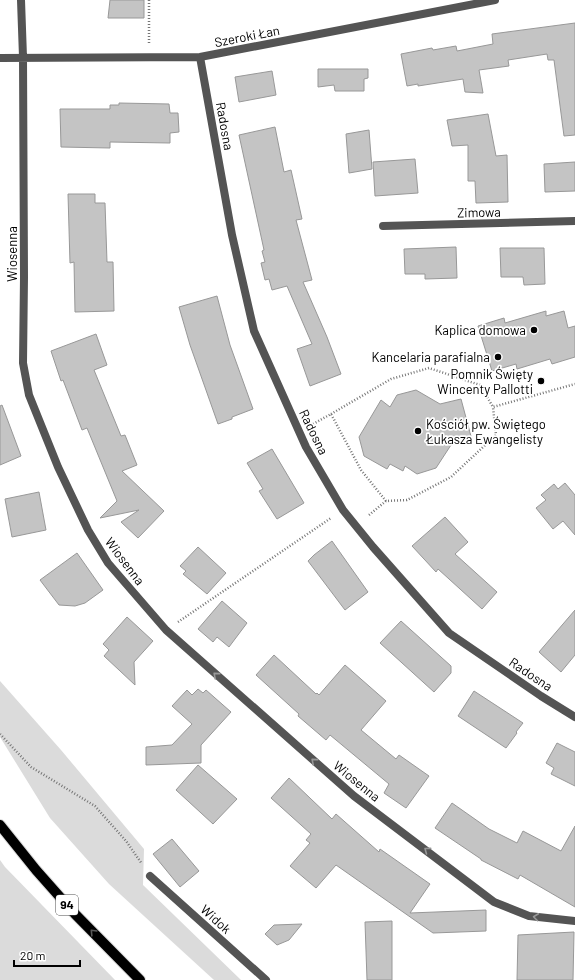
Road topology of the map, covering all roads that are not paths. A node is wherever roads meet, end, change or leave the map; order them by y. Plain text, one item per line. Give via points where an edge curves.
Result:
1 (21, 0) edge
2 (495, 0) edge
3 (24, 57) junction
4 (200, 57) junction
5 (0, 58) edge
6 (575, 221) edge
7 (383, 226) dead end
8 (575, 717) edge
9 (0, 825) edge
10 (150, 876) road end
11 (575, 921) edge
12 (140, 980) edge
13 (266, 980) edge

1 - 3 street, Wiosenna
2 - 4 street, Szeroki Łan
3 - 4 street, Szeroki Łan
3 - 5 street, Szeroki Łan
11 -> 3 street, Wiosenna via 529,916 494,902 354,796 166,630 108,563 88,530 58,467 30,395 23,362
4 - 8 street, Radosna via 232,235 254,331 306,447 343,510 449,633
6 - 7 street, Zimowa
12 -> 9 main road, 94 via 75,914
10 - 13 street, Widok

